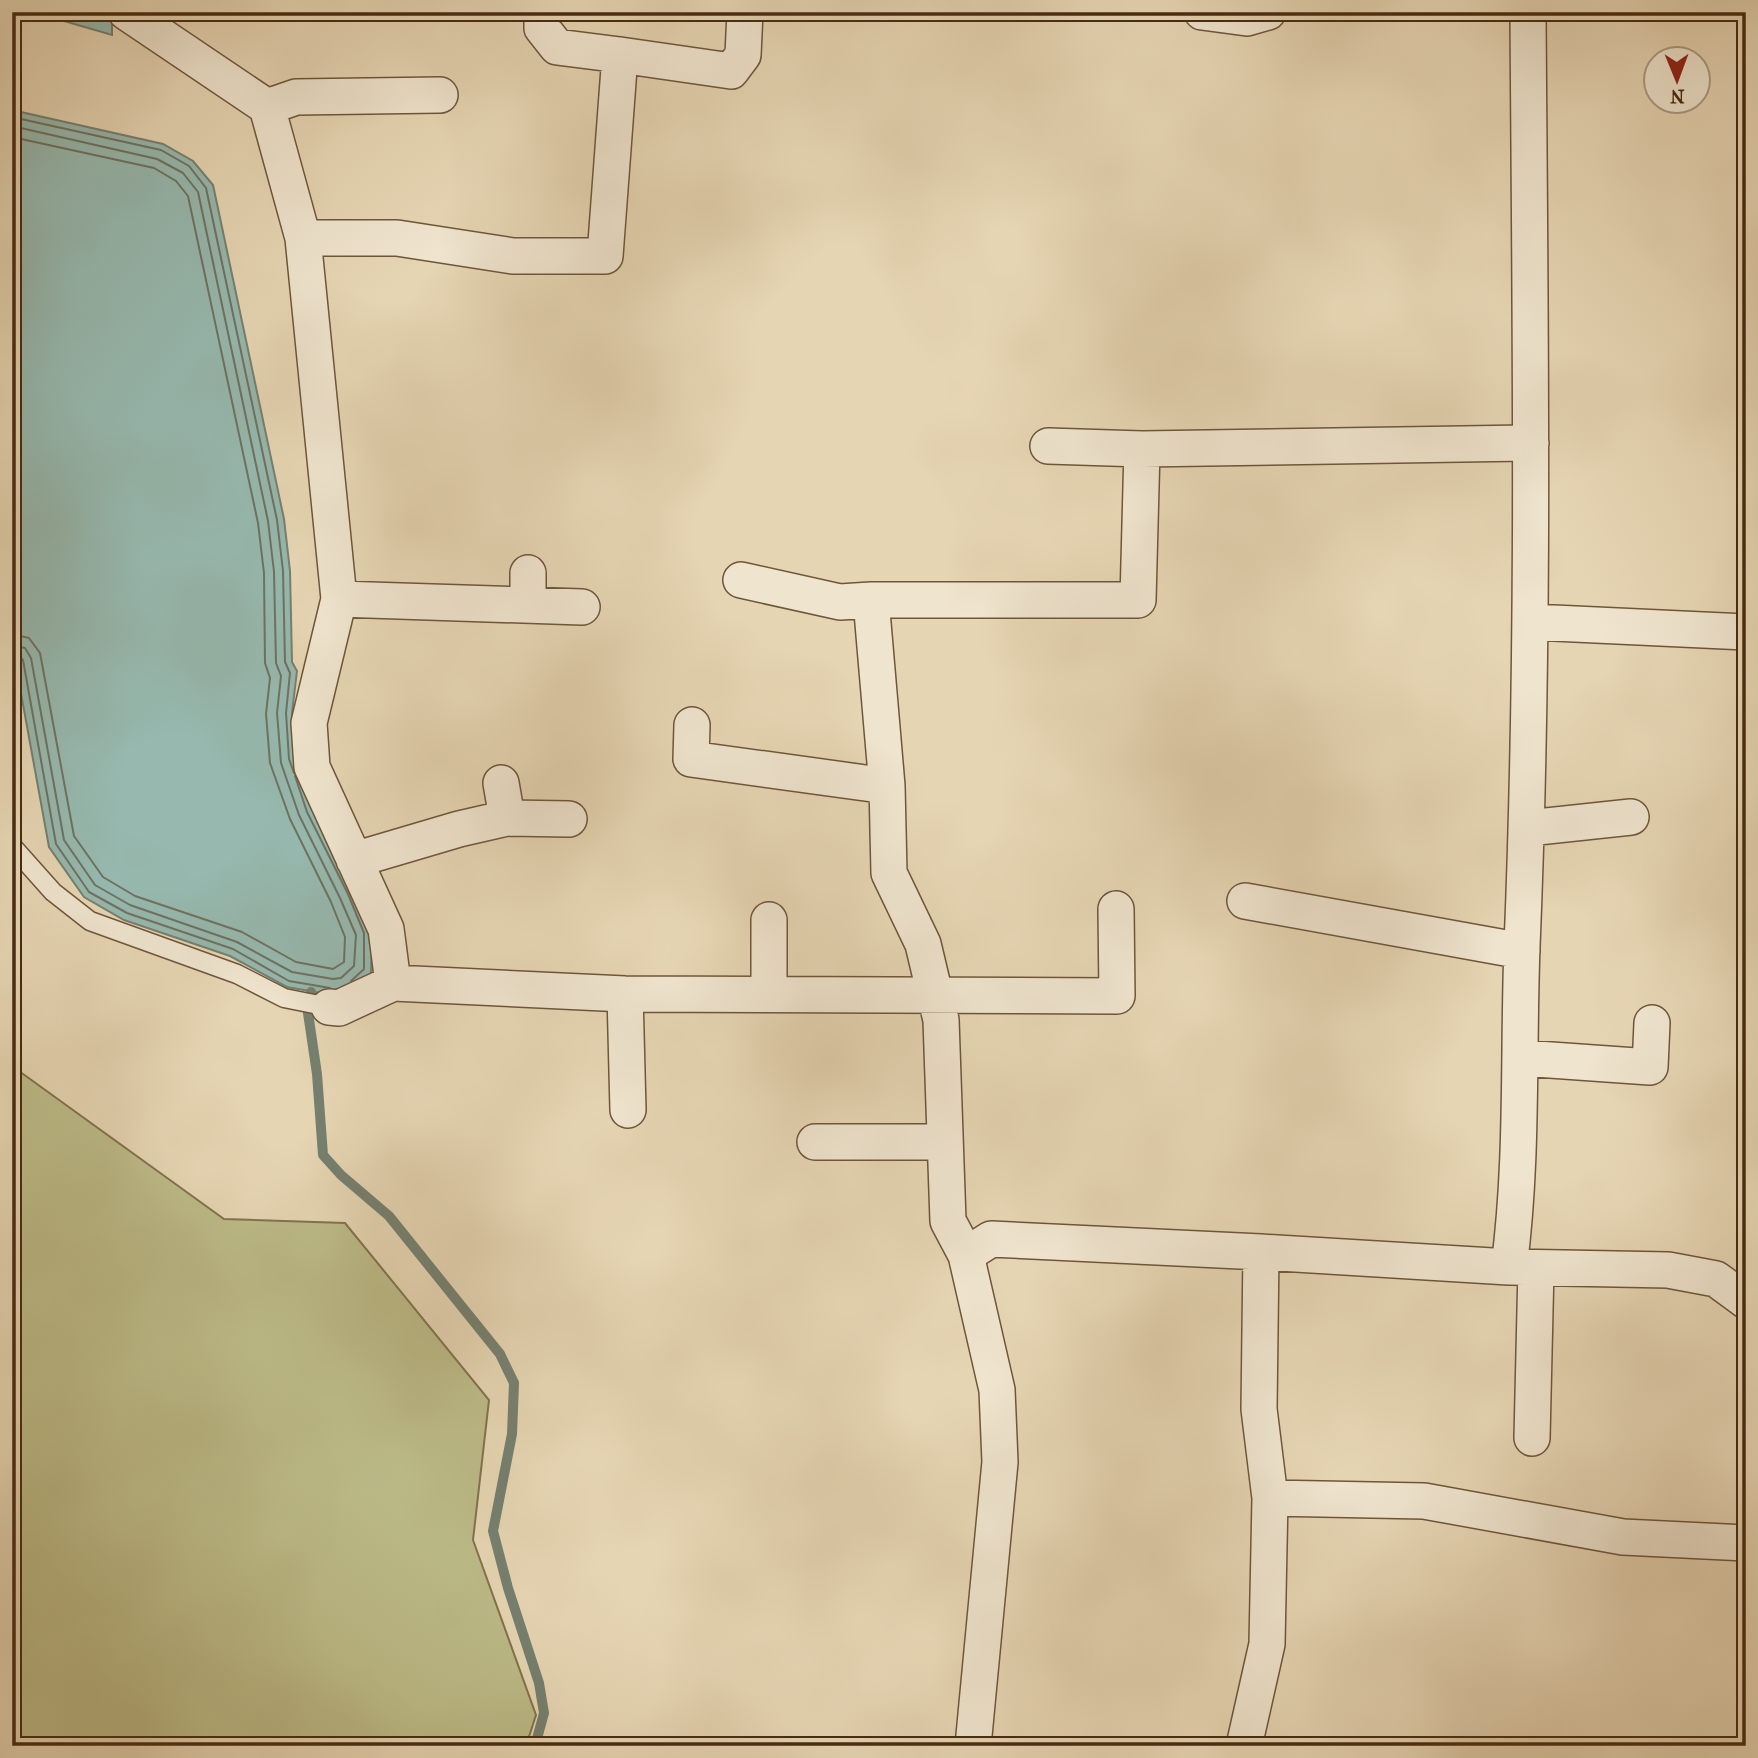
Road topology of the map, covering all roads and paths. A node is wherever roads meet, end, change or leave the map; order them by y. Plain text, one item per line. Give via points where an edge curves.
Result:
1 (126, 12) edge
2 (542, 12) edge
3 (746, 12) edge
4 (1202, 12) edge
5 (1268, 12) edge
6 (1528, 12) edge
7 (620, 55) junction
8 (440, 95) dead end
9 (267, 107) junction
10 (303, 238) junction
11 (1531, 443) junction
12 (1048, 446) dead end
13 (1142, 449) junction
14 (741, 580) dead end
15 (339, 599) junction
16 (871, 600) junction
17 (582, 607) dead end
18 (1532, 622) junction
19 (1746, 632) edge
20 (692, 725) dead end
21 (501, 783) dead end
22 (887, 786) junction
23 (1631, 817) dead end
24 (508, 818) junction
25 (569, 819) dead end
26 (1528, 828) junction
27 (12, 846) edge
28 (354, 860) junction
29 (1245, 901) dead end
30 (1116, 909) dead end
31 (769, 920) dead end
32 (1522, 951) junction
33 (393, 983) junction
34 (625, 994) junction
35 (769, 994) junction
36 (934, 996) junction
37 (329, 1007) joint
38 (1652, 1023) dead end
39 (1522, 1058) junction
40 (628, 1110) dead end
41 (814, 1142) dead end
42 (945, 1142) junction
43 (1261, 1252) junction
44 (966, 1255) junction
45 (1522, 1268) junction
46 (1746, 1301) edge
47 (1532, 1438) dead end
48 (1270, 1498) junction
49 (1746, 1543) edge
50 (973, 1746) edge
51 (1244, 1746) edge

1 - 9 street
2 - 7 street via 542,28 557,47
3 - 7 street via 743,55 732,71
4 - 5 street via 1247,18
6 - 11 street
7 - 10 street via 605,256 513,256 397,238
8 - 9 street via 296,97
9 - 10 street
10 - 15 street
11 - 13 street
11 - 18 street
12 - 13 street
13 - 16 street via 1138,600
14 - 16 street via 840,602
15 - 17 street via 528,589
15 - 28 street via 309,723 312,767
16 - 22 street
18 - 19 street
18 - 26 street
20 - 22 street via 691,759
21 - 24 street
22 - 36 street via 889,873 923,944
23 - 26 street
24 - 25 street
24 - 28 street
26 - 32 street
27 - 37 lane via 53,891 90,921 237,975 284,998
28 - 33 street via 386,929
29 - 32 street
30 - 36 street via 1117,996
31 - 35 street
32 - 39 street
33 - 34 street
33 - 37 street via 339,1008
34 - 35 street
34 - 40 street
35 - 36 street
36 - 42 street via 941,1020
38 - 39 street via 1650,1067
39 - 45 street via 1514,1227
41 - 42 street
42 - 44 street via 948,1221
43 - 44 street via 991,1240
43 - 45 street
43 - 48 street via 1259,1409
44 - 50 street via 997,1390 1000,1462
45 - 46 street via 1668,1270 1716,1279
45 - 47 street
48 - 49 street via 1424,1501 1623,1537
48 - 51 street via 1267,1644

